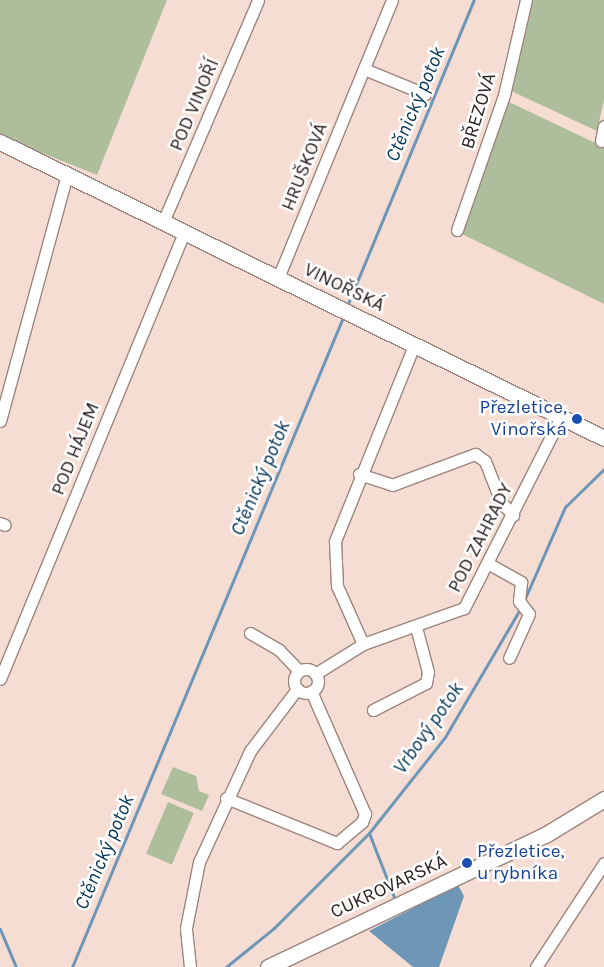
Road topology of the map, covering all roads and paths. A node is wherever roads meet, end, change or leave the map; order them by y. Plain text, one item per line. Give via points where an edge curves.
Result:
1 (258, 0) edge
2 (392, 0) edge
3 (526, 0) edge
4 (364, 69) junction
5 (425, 94) dead end
6 (604, 126) edge
7 (601, 141) dead end
8 (0, 142) edge
9 (67, 174) junction
10 (163, 222) junction
11 (457, 230) dead end
12 (184, 232) junction
13 (278, 278) junction
14 (414, 345) junction
15 (561, 417) junction
16 (0, 422) edge
17 (604, 438) edge
18 (359, 474) junction
19 (513, 515) junction
20 (489, 564) junction
21 (416, 626) junction
22 (250, 632) dead end
23 (362, 644) junction
24 (509, 658) dead end
25 (299, 671) junction
26 (315, 674) junction
27 (0, 679) edge
28 (297, 689) junction
29 (311, 692) junction
30 (373, 710) dead end
31 (226, 798) junction
32 (604, 799) edge
33 (604, 863) edge
34 (190, 967) edge
35 (268, 967) edge
36 (536, 967) edge

1 - 10 street, POD VINOŘÍ
2 - 4 street, HRUŠKOVÁ
3 - 11 street, BŘEZOVÁ via 504,94
4 - 5 street
4 - 13 street, HRUŠKOVÁ
6 - 7 street
8 - 9 street, VINOŘSKÁ
9 - 10 street, VINOŘSKÁ
9 - 16 street
10 - 12 street, VINOŘSKÁ
12 - 13 street, VINOŘSKÁ
12 - 27 street, POD HÁJEM
13 - 14 street, VINOŘSKÁ
14 - 15 street, VINOŘSKÁ
14 - 18 street
15 - 17 street, VINOŘSKÁ
15 - 19 street, POD ZAHRADY
18 - 19 street via 392,485 475,454 485,461 501,502
18 - 23 street via 335,541 333,565
19 - 20 street, POD ZAHRADY
20 - 21 street, POD ZAHRADY via 464,608
20 - 24 street via 520,582 523,606 529,614
21 - 23 street, POD ZAHRADY
21 - 30 street via 428,672 426,683
22 - 25 street via 279,650
23 - 26 street, POD ZAHRADY
25 - 26 street
25 - 28 street via 294,680
26 - 29 street via 318,684
28 - 29 street
28 - 31 street via 265,728
29 - 31 street via 364,820 347,839 337,843
31 - 34 street via 192,887 186,928
32 - 35 street, CUKROVARSKÁ via 545,835
33 - 36 street

